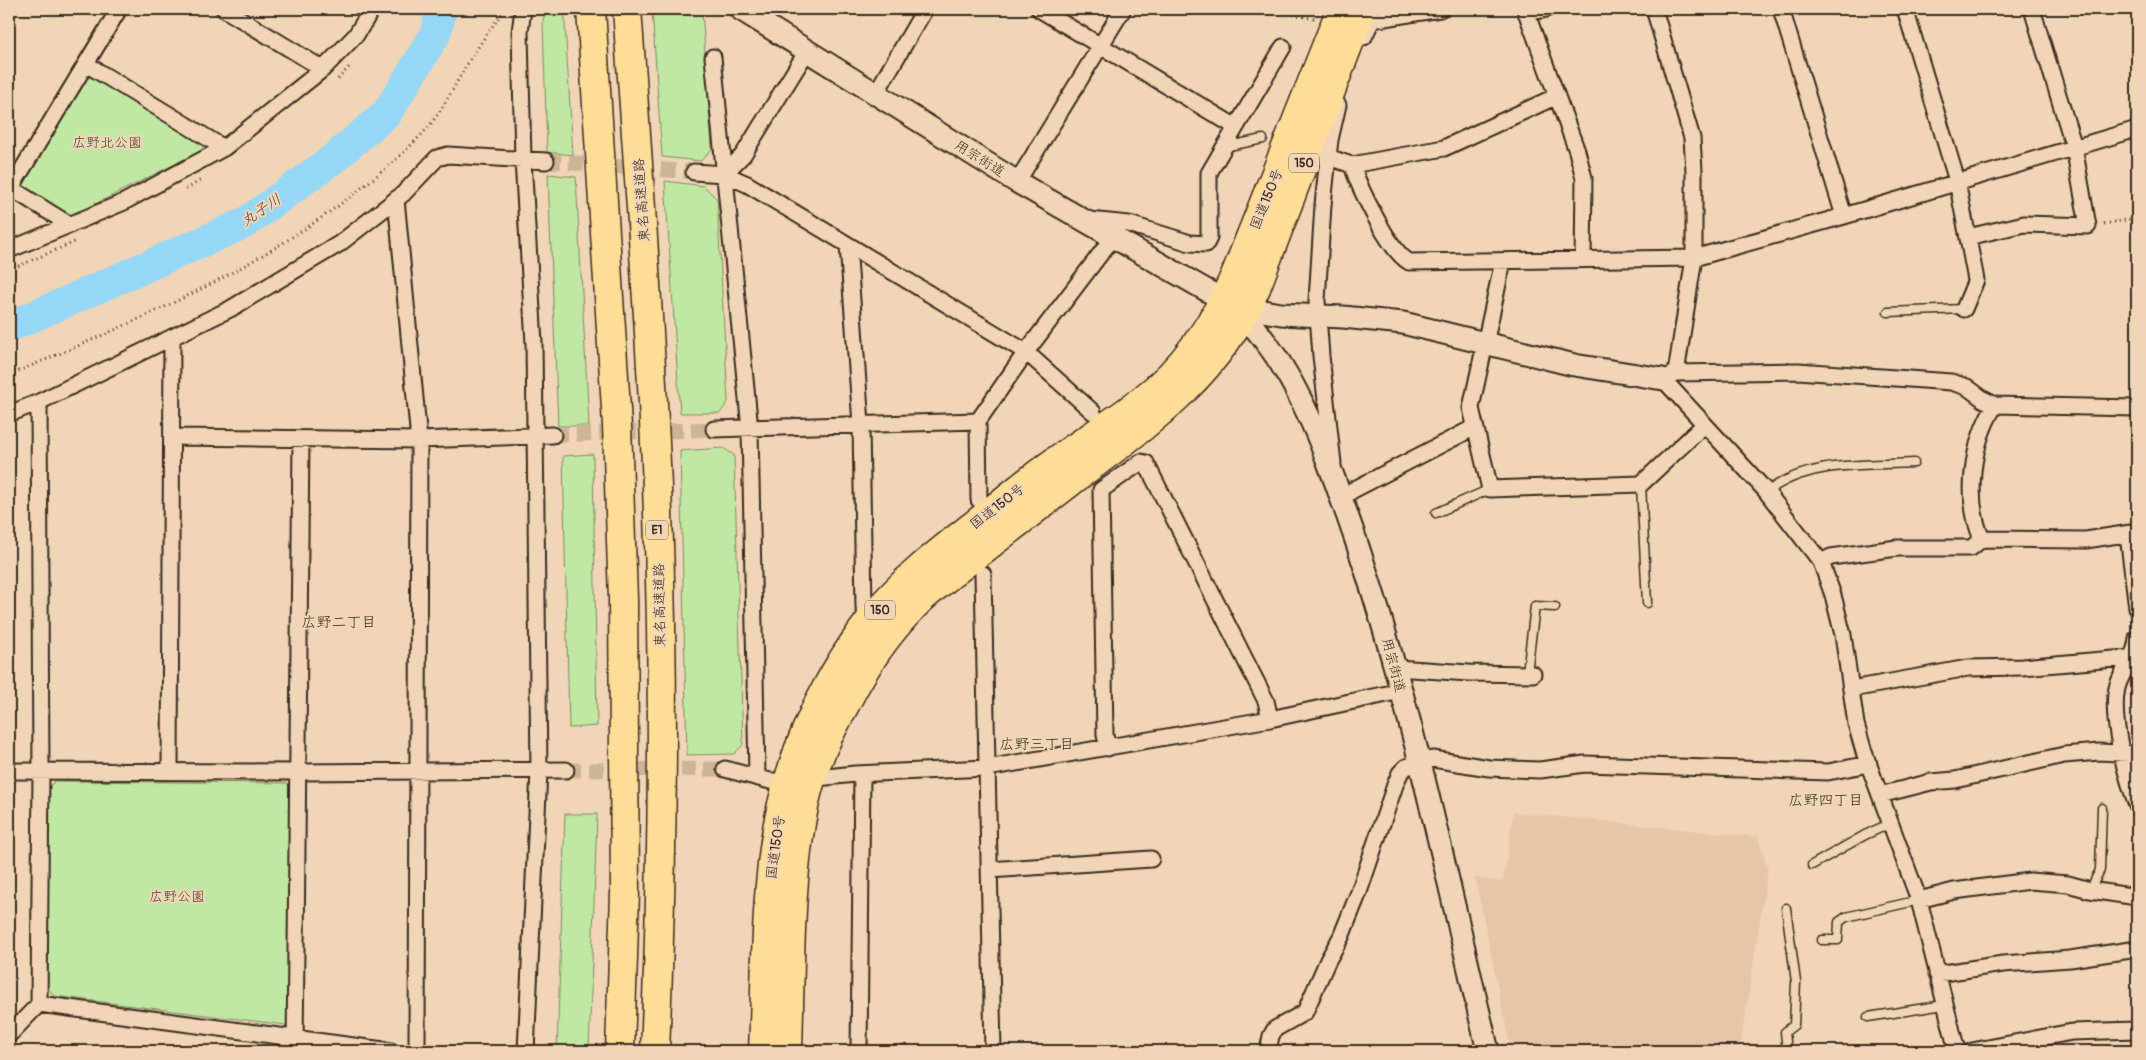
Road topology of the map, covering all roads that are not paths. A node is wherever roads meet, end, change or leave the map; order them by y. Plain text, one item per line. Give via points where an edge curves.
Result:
1 (119, 9) edge
2 (224, 9) edge
3 (372, 9) edge
4 (523, 9) edge
5 (591, 9) edge
6 (627, 9) edge
7 (740, 9) edge
8 (925, 9) edge
9 (1039, 9) edge
10 (1123, 9) edge
11 (1440, 9) edge
12 (1546, 9) edge
13 (1654, 9) edge
14 (1781, 9) edge
15 (1905, 9) edge
16 (2032, 9) edge
17 (1525, 11) edge
18 (1353, 14) edge
19 (1100, 46) junction
20 (1282, 47) dead end
21 (807, 50) junction
22 (713, 57) dead end
23 (86, 64) junction
24 (323, 70) junction
25 (876, 93) junction
26 (1557, 96) junction
27 (1236, 127) junction
28 (2137, 129) edge
29 (1263, 138) dead end
30 (1224, 147) junction
31 (2074, 147) junction
32 (224, 148) junction
33 (1328, 158) junction
34 (523, 160) junction
35 (546, 161) tunnel mouth
36 (1352, 165) junction
37 (694, 172) tunnel mouth
38 (724, 174) junction
39 (1957, 181) junction
40 (1017, 182) junction
41 (10, 188) edge
42 (396, 199) junction
43 (1844, 216) junction
44 (1084, 220) junction
45 (70, 225) junction
46 (1114, 236) junction
47 (1968, 237) junction
48 (848, 244) junction
49 (9, 250) edge
50 (1694, 258) junction
51 (1583, 260) junction
52 (1502, 261) junction
53 (1237, 308) junction
54 (1964, 309) joint
55 (1888, 312) dead end
56 (1318, 315) junction
57 (172, 337) junction
58 (1484, 343) junction
59 (1026, 352) junction
60 (1670, 376) junction
61 (39, 402) junction
62 (1995, 405) junction
63 (2137, 408) edge
64 (1093, 412) dead end
65 (9, 414) edge
66 (978, 421) junction
67 (861, 424) junction
68 (1704, 425) junction
69 (1475, 427) junction
70 (714, 429) tunnel mouth
71 (750, 429) junction
72 (535, 435) junction
73 (553, 435) tunnel mouth
74 (172, 437) junction
75 (301, 439) junction
76 (419, 440) junction
77 (1914, 463) dead end
78 (1333, 476) junction
79 (1641, 484) junction
80 (1490, 489) junction
81 (1767, 492) junction
82 (1341, 499) junction
83 (978, 500) dead end
84 (1436, 513) dead end
85 (2133, 534) edge
86 (1982, 539) junction
87 (1821, 562) junction
88 (983, 574) dead end
89 (1647, 603) dead end
90 (1555, 607) dead end
91 (2137, 608) edge
92 (872, 618) junction
93 (2137, 638) edge
94 (2135, 657) edge
95 (1397, 668) junction
96 (1530, 674) joint
97 (1852, 689) junction
98 (1401, 691) junction
99 (1270, 719) junction
100 (1108, 748) junction
101 (2130, 754) edge
102 (1419, 763) junction
103 (1869, 764) junction
104 (987, 768) junction
105 (725, 769) tunnel mouth
106 (566, 770) tunnel mouth
107 (9, 771) edge
108 (42, 771) junction
109 (419, 771) junction
110 (539, 771) junction
111 (170, 772) junction
112 (298, 772) junction
113 (862, 774) junction
114 (757, 776) junction
115 (800, 780) junction
116 (1880, 795) junction
117 (2137, 805) edge
118 (2102, 808) dead end
119 (1890, 824) junction
120 (1151, 859) dead end
121 (1812, 865) dead end
122 (989, 870) junction
123 (2090, 890) junction
124 (2137, 897) edge
125 (1919, 900) junction
126 (1786, 908) dead end
127 (1822, 940) dead end
128 (2137, 949) edge
129 (1937, 974) junction
130 (39, 1004) junction
131 (1944, 1005) junction
132 (1868, 1017) dead end
133 (2137, 1030) edge
134 (9, 1035) edge
135 (295, 1045) edge
136 (391, 1051) edge
137 (417, 1051) edge
138 (526, 1051) edge
139 (620, 1051) edge
140 (655, 1051) edge
141 (762, 1051) edge
142 (788, 1051) edge
143 (859, 1051) edge
144 (993, 1051) edge
145 (1268, 1051) edge
146 (1488, 1051) edge
147 (1787, 1051) edge
148 (1952, 1051) edge
149 (1972, 1051) edge

1 - 23 street
2 - 24 street
3 - 24 street via 356,35
4 - 34 street via 520,32
5 - 139 highway via 617,425 623,599 625,892
6 - 140 highway, 東名高速道路 / E1 via 654,424 660,615 661,907
7 - 21 street, 用宗街道
8 - 25 street
9 - 19 street
10 - 19 street
11 - 18 street
12 - 17 street
13 - 50 street via 1692,138
14 - 43 street
15 - 39 street
16 - 31 street
17 - 26 street
18 - 33 street
18 - 53 highway, 国道150号 / 150
19 - 27 street
19 - 40 street
20 - 27 street
21 - 25 street, 用宗街道
21 - 38 street via 743,155
22 - 38 street
23 - 32 street
23 - 41 street
24 - 32 street
25 - 40 street, 用宗街道
26 - 36 street via 1444,148
26 - 51 street via 1584,178
27 - 30 street
28 - 31 street
29 - 30 lane
30 - 44 street via 1209,173 1209,238 1206,244 1190,244 1129,224
31 - 39 street
31 - 47 street via 2088,226 2024,224
32 - 45 street via 124,202
33 - 36 street
33 - 56 street
34 - 35 street
34 - 42 street via 448,154 438,158
34 - 72 street via 534,343
36 - 52 street via 1358,183 1391,244 1404,259 1409,262
37 - 38 street
38 - 48 street via 747,184
38 - 71 street
39 - 43 street
39 - 47 street
40 - 44 street, 用宗街道
41 - 45 street
42 - 57 street via 339,244 230,309
42 - 76 street
43 - 50 street
44 - 46 street, 用宗街道
45 - 49 street
46 - 53 street, 用宗街道
46 - 59 street
47 - 54 street via 1976,280
48 - 59 street
48 - 67 street
50 - 51 street
50 - 60 street
51 - 52 street
52 - 58 street
53 - 56 street
53 - 78 street, 用宗街道 via 1278,357 1300,397
53 - 92 highway, 国道150号 / 150 via 1143,400 1046,467 925,563
53 - 115 highway, 国道150号 / 150 via 1206,368 1156,418 950,576 910,611 875,653 824,745
54 - 55 lane
56 - 58 street via 1403,323
56 - 78 street via 1333,449
57 - 61 street
57 - 74 street
58 - 60 street via 1574,365
58 - 69 street via 1471,408
59 - 64 street
59 - 66 street
60 - 62 street via 1798,371 1951,382 1967,387
60 - 68 street
61 - 65 street
61 - 108 street
62 - 63 street
62 - 86 street via 1986,419 1975,460 1975,523
66 - 67 street
66 - 83 street
67 - 71 street
67 - 92 street via 864,608
68 - 79 street
68 - 81 street
69 - 80 street
69 - 82 street
70 - 71 street
71 - 114 street
72 - 73 street
72 - 76 street
72 - 110 street
74 - 75 street
74 - 111 street
75 - 76 street
75 - 112 street
76 - 109 street
77 - 81 lane via 1825,468 1799,474
78 - 82 street, 用宗街道
79 - 80 street
79 - 89 lane
80 - 84 lane
81 - 87 street
82 - 95 street, 用宗街道
85 - 86 street via 2086,540
85 - 91 street
86 - 87 street via 1971,548 1889,549 1831,557
87 - 97 street via 1833,595
88 - 104 street
90 - 96 lane via 1535,606
92 - 115 highway, 国道150号 / 150 via 817,706 801,743
93 - 94 street
94 - 97 street via 2022,667 1968,668
94 - 101 street via 2126,666 2115,702 2117,732
95 - 96 street
95 - 98 street, 用宗街道
97 - 103 street via 1856,724
98 - 99 street
98 - 102 street, 用宗街道
99 - 100 street
99 - 100 street via 1266,701 1151,471 1146,463 1141,462 1101,490 1105,735
100 - 104 street
101 - 116 street via 2064,755
101 - 117 street via 2128,783
102 - 103 street via 1433,759 1489,768 1540,770 1585,764 1828,772
102 - 145 street via 1406,767 1394,785 1359,892 1305,1012 1275,1029
102 - 146 street, 用宗街道
103 - 116 street
104 - 113 street
104 - 122 street
105 - 114 street
106 - 110 street
107 - 108 street
108 - 111 street
108 - 130 street
109 - 110 street
109 - 112 street
109 - 137 street
110 - 138 street
111 - 112 street
112 - 135 street
113 - 115 street
113 - 143 street
114 - 115 street via 770,781
115 - 141 highway, 国道150号 / 150 via 778,823 769,887
115 - 142 highway, 国道150号 / 150 via 800,828 792,893
116 - 119 street
118 - 123 lane via 2100,870
119 - 121 lane via 1865,834
119 - 125 street
120 - 122 street
122 - 144 street
123 - 124 street
123 - 125 street via 2049,881 2019,881
125 - 127 lane via 1846,917 1839,922 1838,940
125 - 129 street
126 - 147 lane via 1796,982 1794,1025 1785,1032
128 - 129 street
129 - 131 street
130 - 134 street
130 - 135 street
131 - 132 lane
131 - 148 street
133 - 149 street via 2072,1032
135 - 136 street

